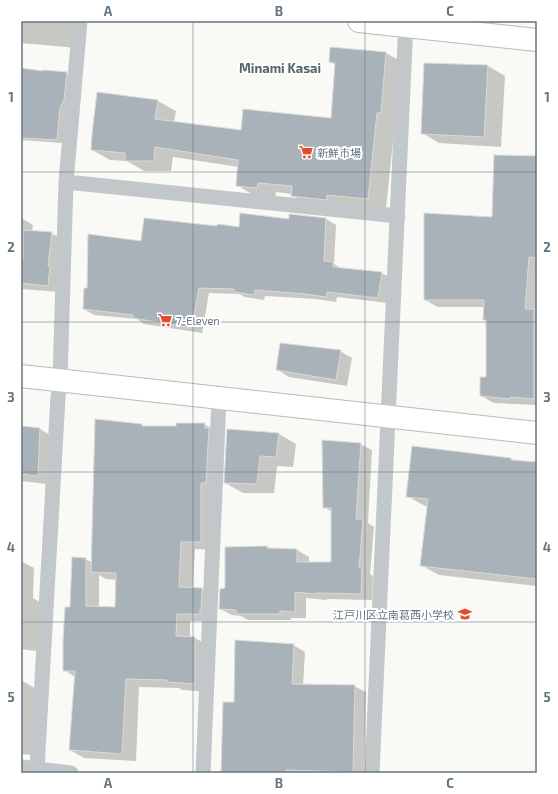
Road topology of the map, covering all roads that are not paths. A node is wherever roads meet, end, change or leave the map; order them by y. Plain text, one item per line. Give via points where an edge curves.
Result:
1 (80, 21) edge
2 (359, 21) edge
3 (406, 24) edge
4 (537, 40) edge
5 (66, 182) junction
6 (398, 216) junction
7 (21, 376) edge
8 (60, 380) junction
9 (219, 398) junction
10 (387, 416) junction
11 (537, 433) edge
12 (21, 767) edge
13 (37, 769) junction
14 (71, 773) edge
15 (202, 773) edge
16 (372, 773) edge

1 - 5 street
2 - 3 street
3 - 4 street
3 - 6 street
5 - 6 street
5 - 8 street
6 - 10 street
7 - 8 street
8 - 9 street
8 - 13 street
9 - 10 street
9 - 15 street
10 - 11 street
10 - 16 street
12 - 13 street
13 - 14 street

